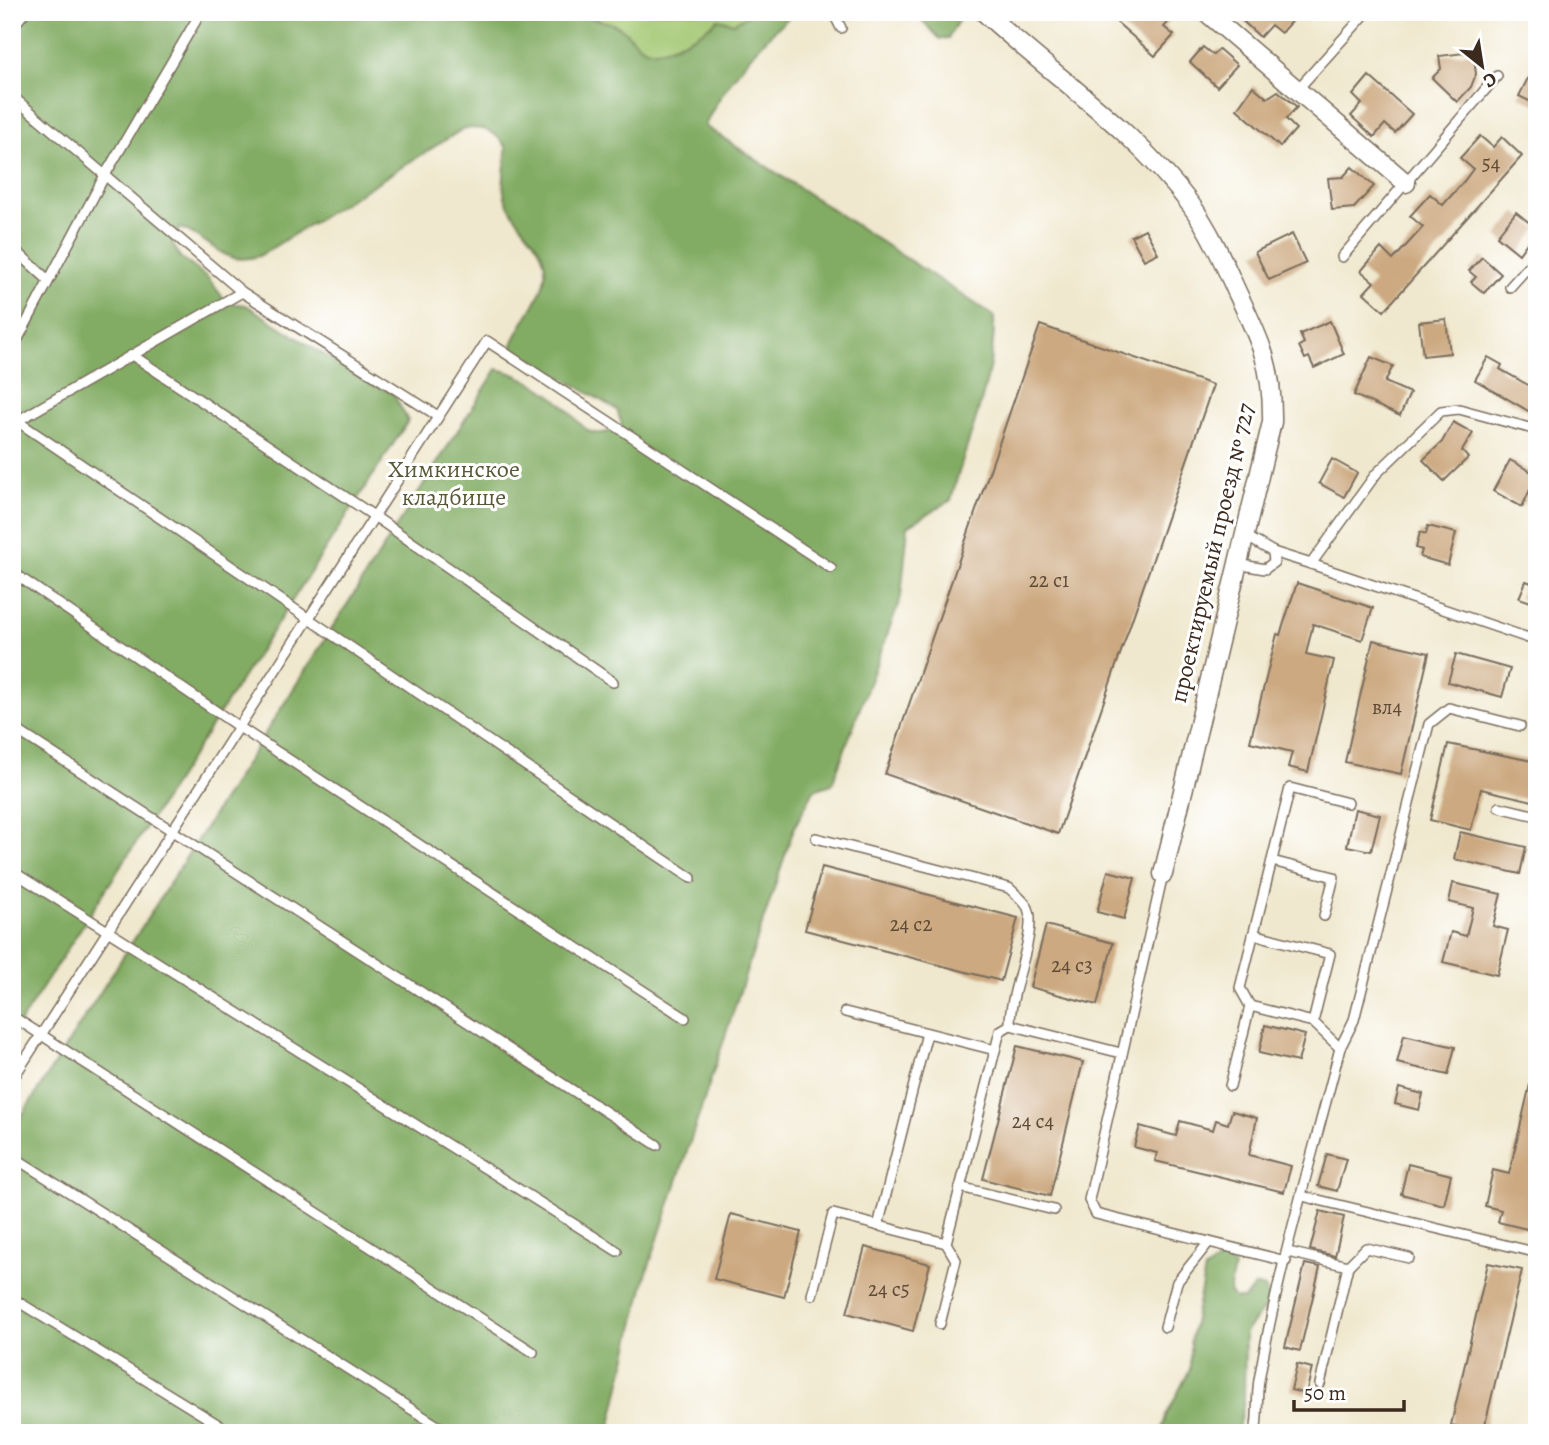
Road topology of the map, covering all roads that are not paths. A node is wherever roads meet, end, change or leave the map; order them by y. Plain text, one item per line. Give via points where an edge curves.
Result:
1 (25, 12) edge
2 (201, 12) edge
3 (833, 12) edge
4 (984, 12) edge
5 (1206, 12) edge
6 (1367, 12) edge
7 (12, 27) edge
8 (841, 28) dead end
9 (1497, 76) dead end
10 (1297, 90) junction
11 (12, 96) edge
12 (105, 175) junction
13 (1406, 183) junction
14 (12, 247) edge
15 (1342, 257) dead end
16 (1537, 257) edge
17 (47, 279) junction
18 (1510, 287) dead end
19 (242, 292) junction
20 (12, 350) edge
21 (132, 355) junction
22 (438, 416) junction
23 (14, 423) edge
24 (1537, 430) edge
25 (374, 516) junction
26 (1244, 535) junction
27 (1273, 552) junction
28 (1237, 564) junction
29 (1311, 564) junction
30 (831, 568) dead end
31 (12, 572) edge
32 (307, 620) junction
33 (1537, 641) edge
34 (612, 682) dead end
35 (1520, 726) dead end
36 (12, 727) edge
37 (239, 727) junction
38 (1348, 803) dead end
39 (1499, 807) dead end
40 (1537, 816) edge
41 (171, 832) junction
42 (816, 838) dead end
43 (1272, 861) junction
44 (12, 871) edge
45 (1163, 874) joint
46 (691, 878) dead end
47 (1324, 916) dead end
48 (107, 933) junction
49 (1253, 934) junction
50 (1250, 1006) junction
51 (845, 1012) dead end
52 (12, 1016) edge
53 (685, 1018) dead end
54 (1313, 1022) junction
55 (1010, 1025) junction
56 (927, 1033) junction
57 (41, 1034) junction
58 (1340, 1048) junction
59 (995, 1050) junction
60 (1121, 1053) junction
61 (12, 1080) edge
62 (1230, 1086) dead end
63 (657, 1145) dead end
64 (12, 1156) edge
65 (960, 1187) junction
66 (1302, 1196) junction
67 (1054, 1210) dead end
68 (878, 1226) junction
69 (946, 1242) junction
70 (1209, 1242) junction
71 (1537, 1247) edge
72 (617, 1251) dead end
73 (1287, 1256) junction
74 (1409, 1258) dead end
75 (1349, 1266) junction
76 (812, 1295) dead end
77 (12, 1298) edge
78 (940, 1324) dead end
79 (1165, 1327) dead end
80 (533, 1352) dead end
81 (1320, 1384) dead end
82 (232, 1433) edge
83 (449, 1433) edge
84 (1255, 1433) edge

1 - 7 lane
2 - 12 lane
3 - 8 lane
4 - 26 street, проектируемый проезд № 727 via 1134,141 1165,173 1210,233 1259,338 1272,382 1272,422
5 - 10 street
6 - 10 lane
9 - 13 lane
10 - 13 street
11 - 12 lane
12 - 17 lane
12 - 19 lane
13 - 15 lane
14 - 17 lane
16 - 18 lane
17 - 20 lane
19 - 21 lane
19 - 22 lane
21 - 23 lane
21 - 25 lane
22 - 25 lane
22 - 30 lane via 487,341
23 - 32 lane
24 - 29 lane via 1459,409 1441,411 1376,474
25 - 32 lane
25 - 34 lane
26 - 27 lane
26 - 28 street, проектируемый проезд № 727
27 - 28 lane via 1274,562 1265,569
27 - 29 lane
28 - 45 street, проектируемый проезд № 727
29 - 33 lane
31 - 37 lane
32 - 37 lane
32 - 46 lane
35 - 58 lane via 1449,709 1429,724 1354,1020
36 - 41 lane
37 - 41 lane
37 - 53 lane
38 - 43 lane via 1290,788
39 - 40 lane
41 - 48 lane
41 - 63 lane
42 - 55 lane via 1009,888 1027,905 1031,921 1009,1006
43 - 47 lane via 1334,877
43 - 49 lane
44 - 48 lane
45 - 60 lane
48 - 57 lane
48 - 72 lane
49 - 50 lane via 1240,988
49 - 54 lane via 1330,954
50 - 54 lane
50 - 62 lane
51 - 56 lane
52 - 57 lane
54 - 58 lane
55 - 59 lane via 1000,1031
55 - 60 lane
56 - 59 lane
56 - 68 lane
57 - 61 lane
57 - 80 lane
58 - 66 lane
59 - 65 lane
60 - 70 lane via 1089,1200 1096,1214
64 - 83 lane
65 - 67 lane
65 - 69 lane
66 - 71 lane via 1530,1251
66 - 73 lane
68 - 69 lane
68 - 76 lane via 833,1214
69 - 78 lane via 956,1260
70 - 73 lane
70 - 79 lane via 1177,1282
73 - 75 lane
73 - 84 lane via 1259,1383
74 - 75 lane via 1366,1248
75 - 81 lane
77 - 82 lane

